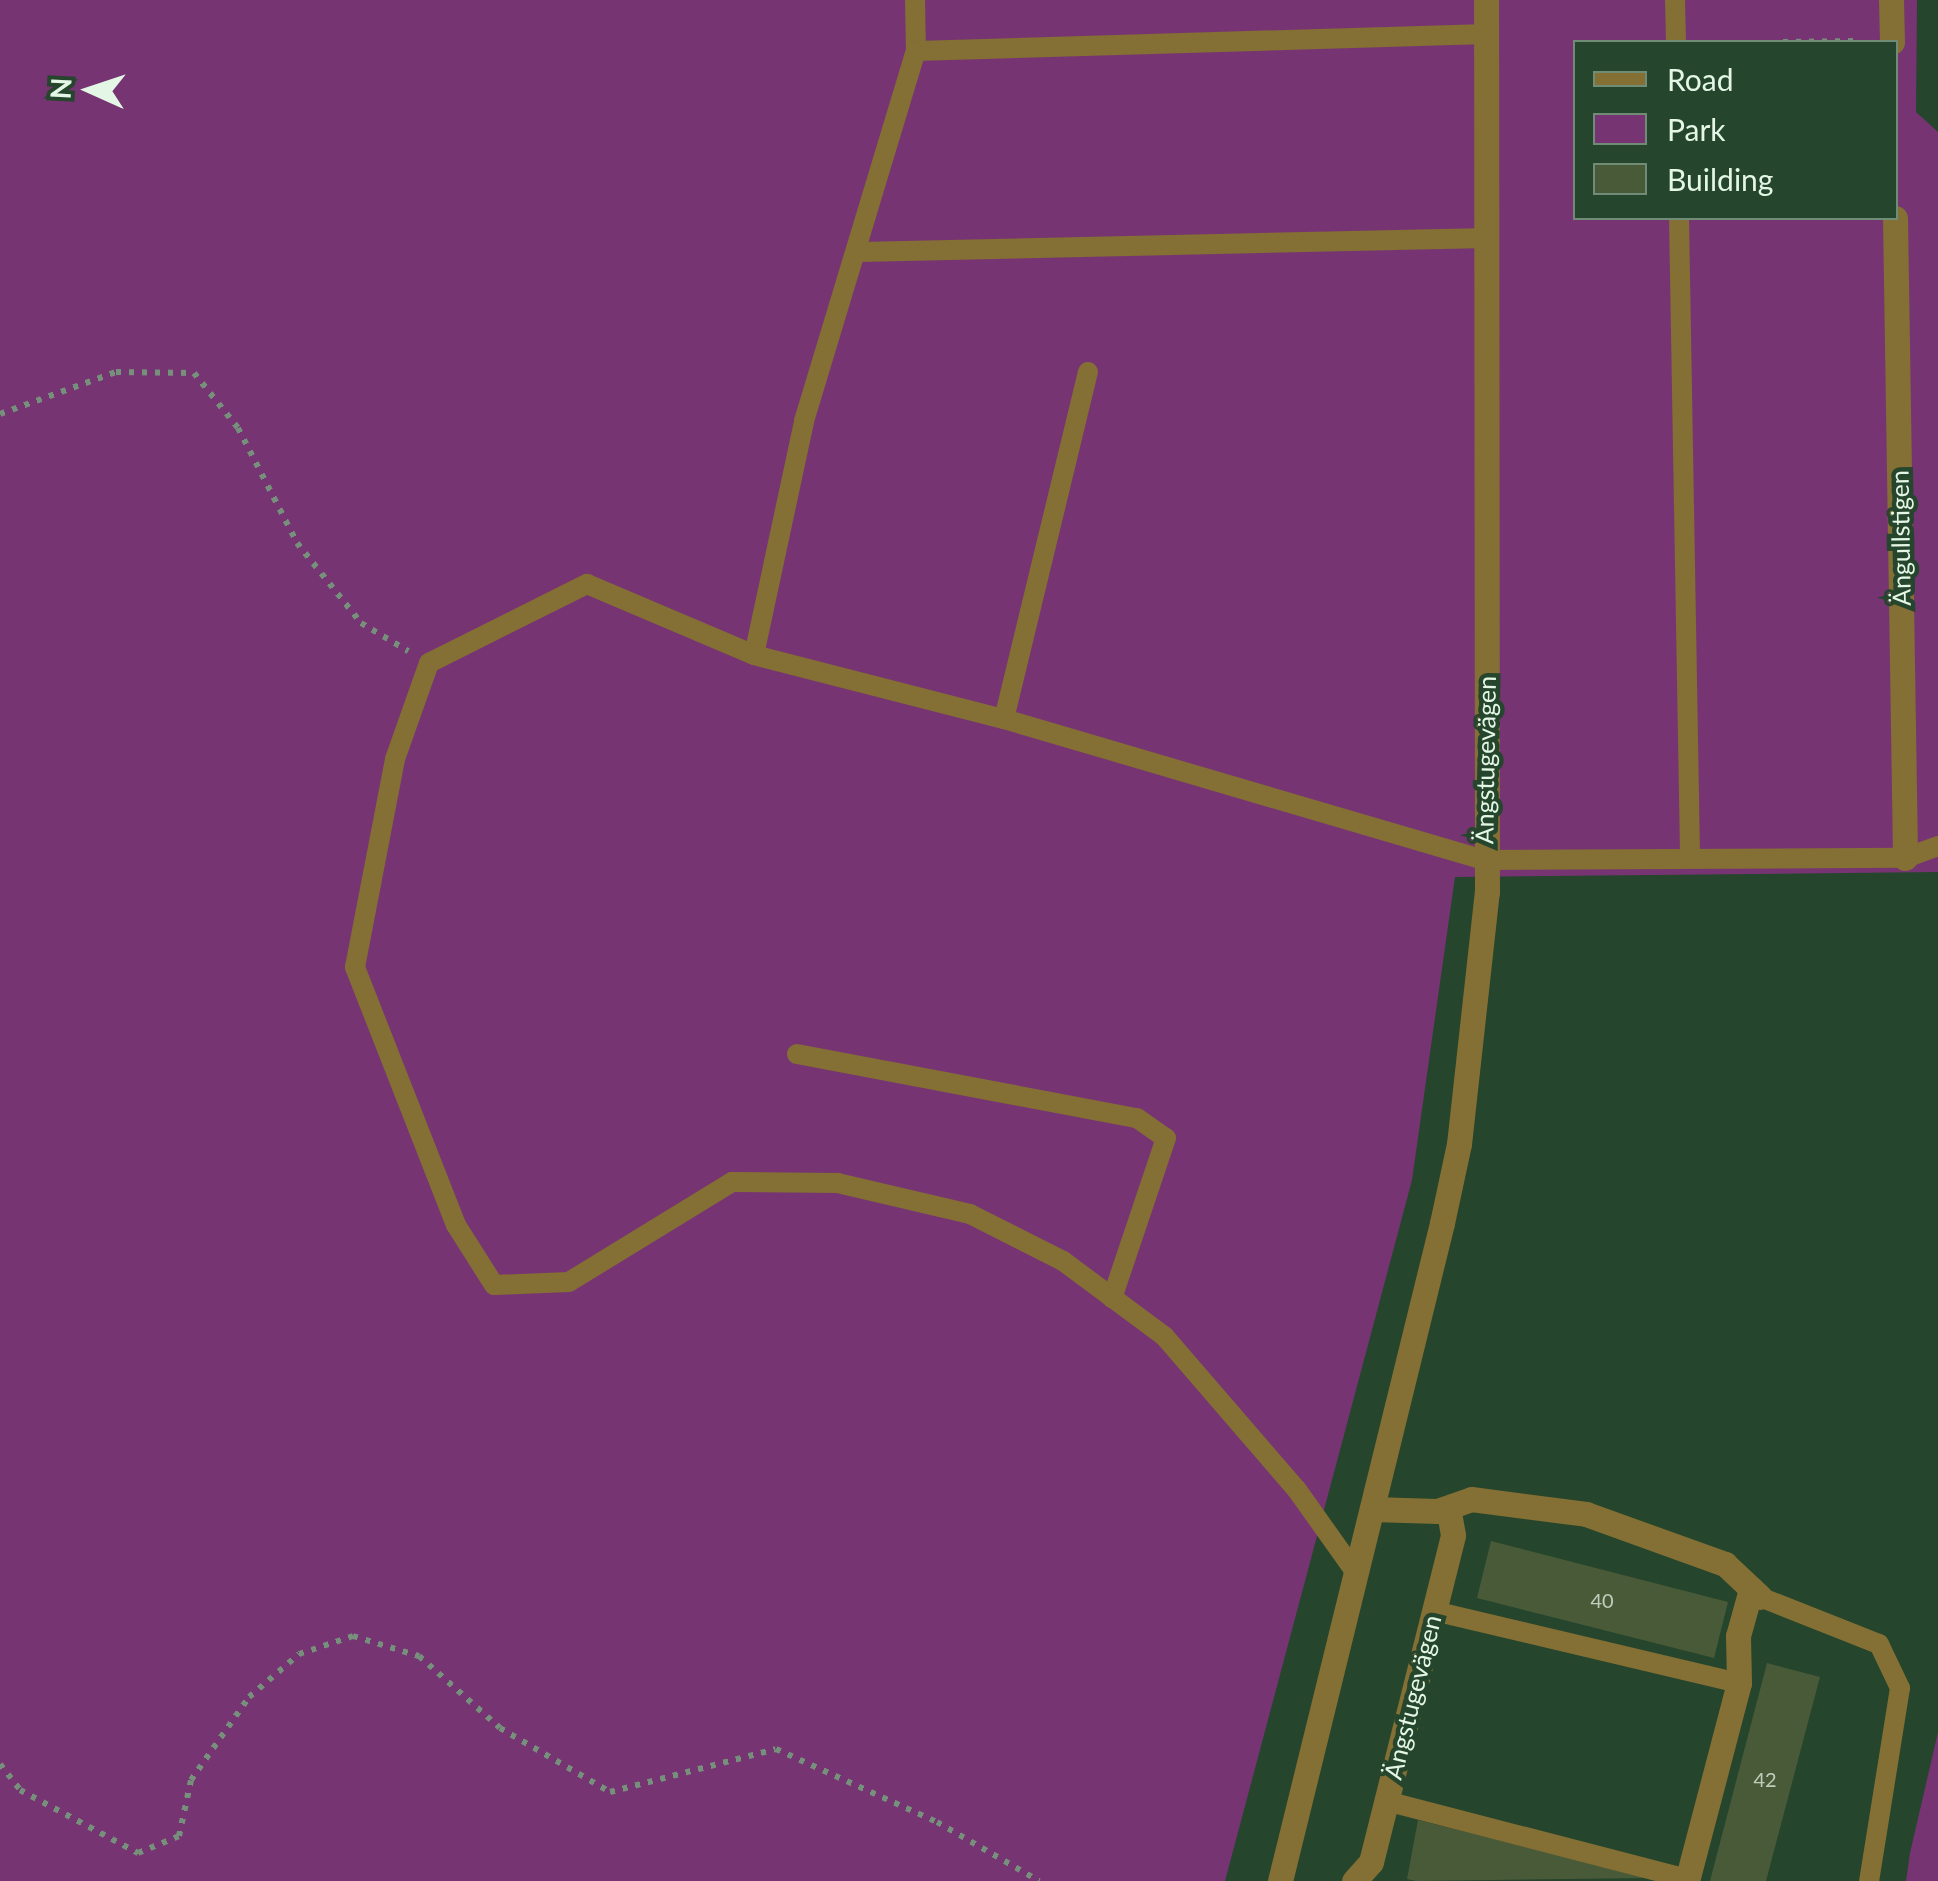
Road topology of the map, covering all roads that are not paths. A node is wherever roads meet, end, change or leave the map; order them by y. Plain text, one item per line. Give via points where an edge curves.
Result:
1 (914, 0) edge
2 (1486, 0) edge
3 (1675, 0) edge
4 (1891, 0) edge
5 (1486, 34) junction
6 (1676, 40) edge
7 (1892, 40) edge
8 (916, 50) junction
9 (1679, 220) edge
10 (1895, 220) edge
11 (1490, 238) junction
12 (858, 252) junction
13 (1088, 372) dead end
14 (754, 655) junction
15 (1004, 720) junction
16 (1938, 846) edge
17 (1690, 855) junction
18 (1905, 858) junction
19 (1484, 860) junction
20 (797, 1054) dead end
21 (1112, 1298) junction
22 (1448, 1508) junction
23 (1372, 1509) junction
24 (1356, 1573) junction
25 (1755, 1593) junction
26 (1434, 1611) junction
27 (1739, 1683) junction
28 (1386, 1802) junction
29 (1285, 1880) edge
30 (1687, 1880) edge
31 (1354, 1881) edge
32 (1869, 1881) edge

1 - 8 lane
2 - 5 street, Ängstugevägen
3 - 6 lane
4 - 7 street
5 - 8 lane
5 - 11 street, Ängstugevägen
8 - 12 lane
9 - 17 lane
10 - 18 street, Ängullstigen
11 - 12 lane
11 - 19 street, Ängstugevägen
12 - 14 lane via 804,421
13 - 15 lane
14 - 15 lane
14 - 21 lane via 587,584 429,663 395,759 355,967 448,1207 494,1285 569,1282 732,1182 838,1183 970,1214 1063,1262
15 - 19 lane
16 - 18 lane
17 - 18 lane
17 - 19 lane
19 - 23 street, Ängstugevägen via 1487,892 1458,1144
20 - 21 lane via 1137,1118 1166,1138
21 - 24 lane via 1164,1336 1297,1490
22 - 23 street
22 - 25 street via 1471,1499 1586,1514 1726,1564
22 - 26 street, Ängstugevägen via 1454,1535
23 - 24 street, Ängstugevägen
24 - 29 street, Ängstugevägen
25 - 27 street via 1738,1636
25 - 32 lane via 1879,1644 1900,1688
26 - 27 lane
26 - 28 street, Ängstugevägen
27 - 30 street
28 - 30 lane
28 - 31 street, Ängstugevägen via 1371,1862

